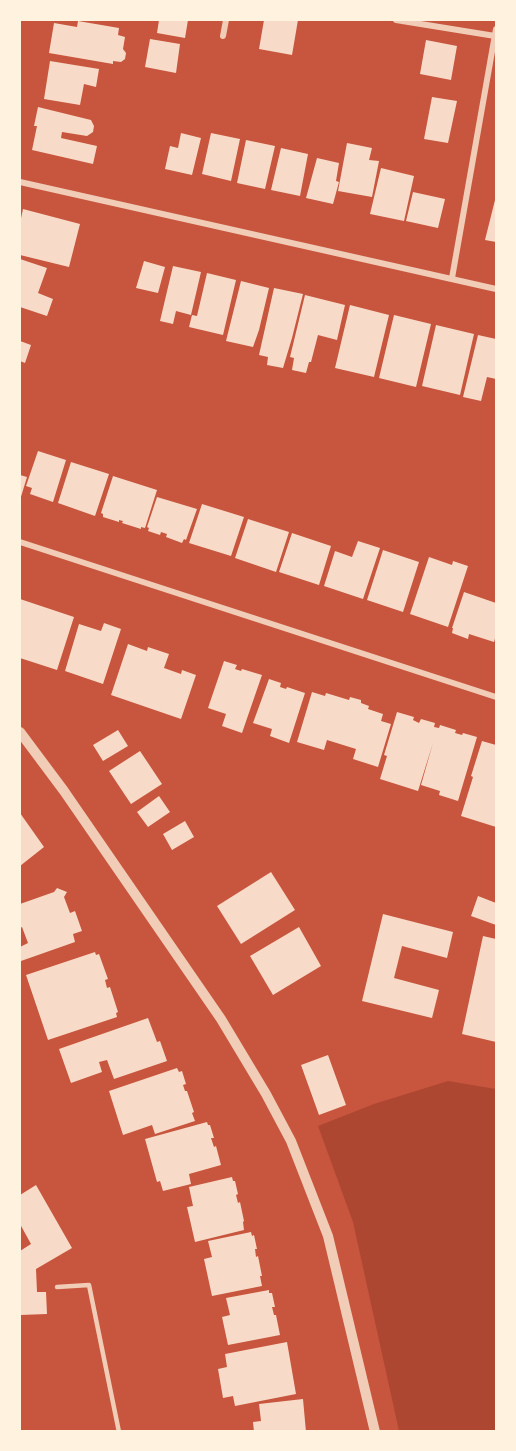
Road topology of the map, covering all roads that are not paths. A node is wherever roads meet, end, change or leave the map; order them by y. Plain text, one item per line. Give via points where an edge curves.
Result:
1 (226, 20) edge
2 (396, 20) edge
3 (496, 33) edge
4 (223, 36) dead end
5 (20, 182) edge
6 (452, 278) junction
7 (496, 289) edge
8 (20, 542) edge
9 (496, 698) edge
10 (20, 732) edge
11 (57, 1287) dead end
12 (119, 1431) edge
13 (375, 1431) edge

1 - 4 street
2 - 3 street
3 - 6 street
5 - 6 street
6 - 7 street
8 - 9 street
10 - 13 street via 221,1019 291,1141 328,1236
11 - 12 lane via 89,1285

